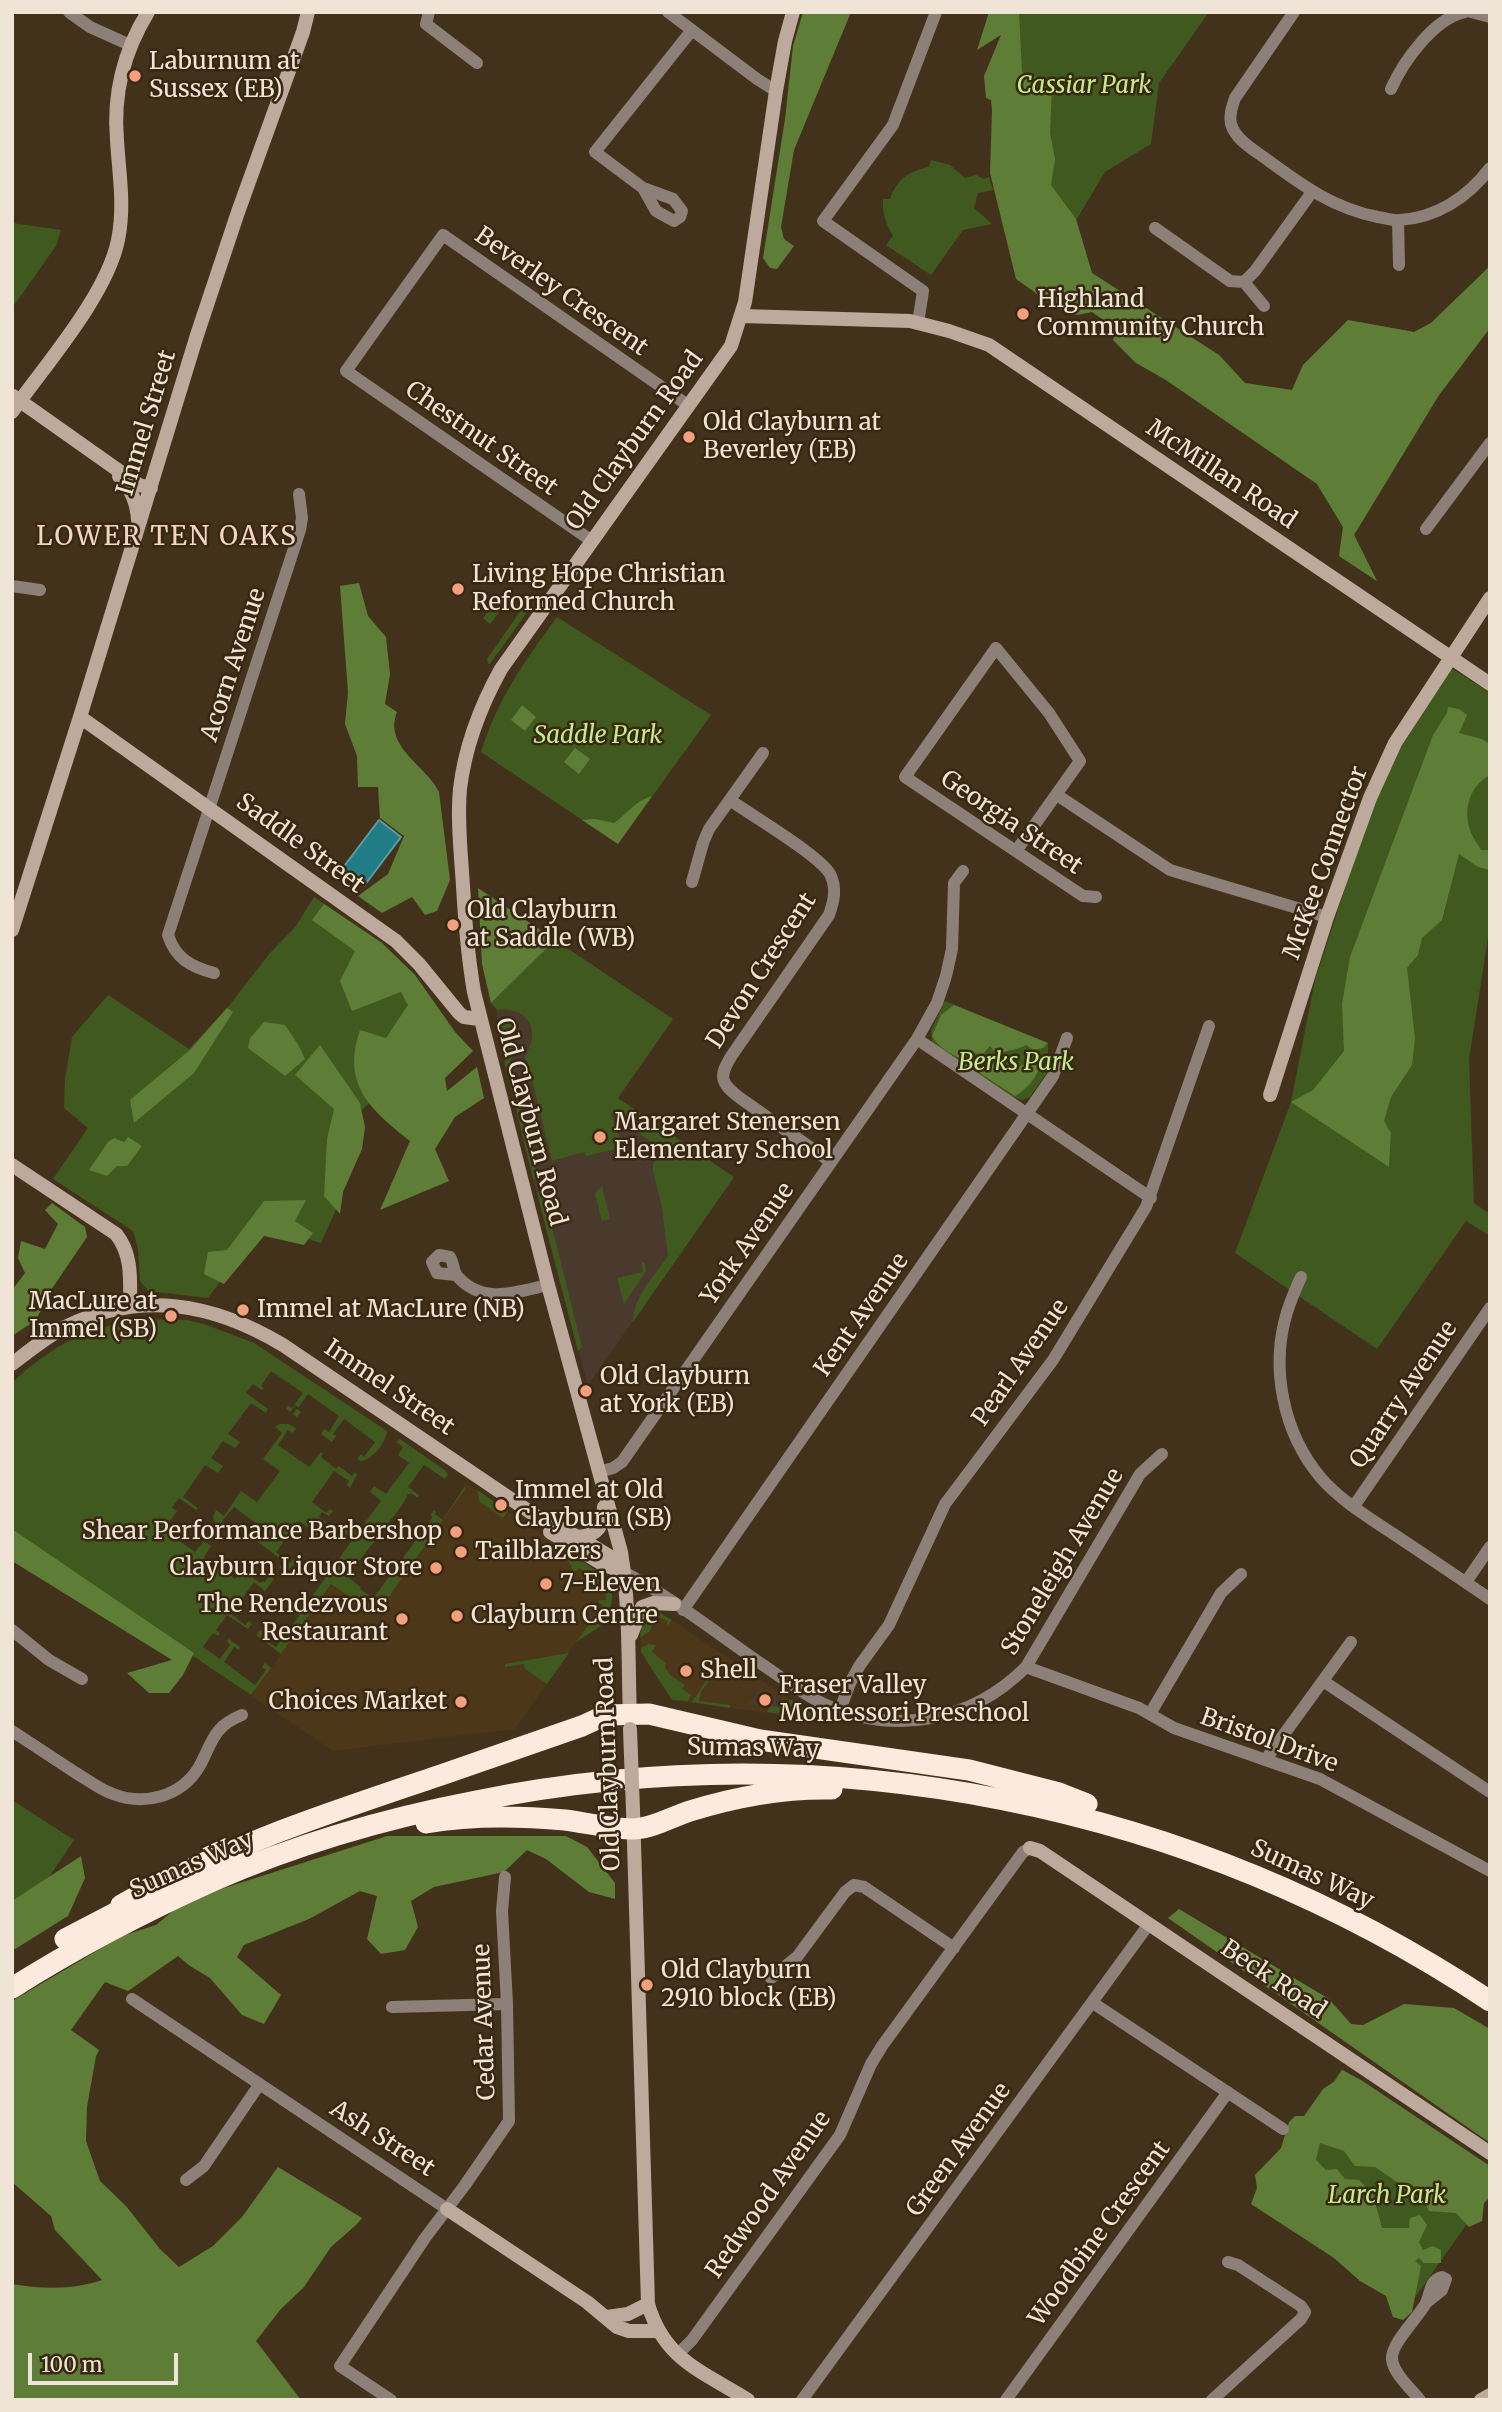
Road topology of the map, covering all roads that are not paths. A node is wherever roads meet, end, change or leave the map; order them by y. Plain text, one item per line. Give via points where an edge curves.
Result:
1 (69, 12) edge
2 (148, 12) edge
3 (308, 12) edge
4 (429, 12) edge
5 (668, 12) edge
6 (793, 12) edge
7 (936, 12) edge
8 (1294, 12) edge
9 (1465, 12) edge
10 (1471, 12) edge
11 (1490, 18) edge
12 (692, 30) junction
13 (130, 44) junction
14 (477, 63) dead end
15 (1391, 89) dead end
16 (776, 90) junction
17 (1490, 168) edge
18 (643, 188) dead end
19 (1312, 192) junction
20 (1398, 220) junction
21 (1155, 228) dead end
22 (1399, 265) dead end
23 (1244, 282) junction
24 (1264, 306) dead end
25 (742, 316) junction
26 (918, 323) junction
27 (346, 371) joint
28 (15, 403) edge
29 (689, 406) junction
30 (1490, 443) edge
31 (104, 460) junction
32 (151, 488) junction
33 (299, 494) dead end
34 (138, 527) junction
35 (1426, 529) dead end
36 (592, 541) junction
37 (12, 586) edge
38 (40, 590) dead end
39 (1490, 598) edge
40 (1451, 658) junction
41 (1490, 684) edge
42 (80, 717) junction
43 (763, 753) dead end
44 (1057, 795) junction
45 (730, 800) junction
46 (210, 807) junction
47 (1016, 852) junction
48 (963, 871) dead end
49 (692, 882) dead end
50 (1096, 897) dead end
51 (1327, 917) junction
52 (12, 930) edge
53 (214, 973) dead end
54 (479, 1018) junction
55 (1209, 1026) dead end
56 (1066, 1038) dead end
57 (916, 1039) junction
58 (1270, 1096) dead end
59 (1026, 1115) junction
60 (831, 1162) junction
61 (12, 1165) edge
62 (1151, 1198) junction
63 (456, 1275) dead end
64 (1301, 1277) dead end
65 (548, 1285) junction
66 (130, 1307) junction
67 (1490, 1308) edge
68 (12, 1364) edge
69 (1162, 1454) dead end
70 (599, 1472) junction
71 (604, 1492) junction
72 (1354, 1506) junction
73 (539, 1518) junction
74 (578, 1537) junction
75 (1490, 1547) edge
76 (624, 1572) junction
77 (1241, 1574) dead end
78 (1466, 1582) junction
79 (1490, 1599) edge
80 (678, 1607) junction
81 (12, 1630) edge
82 (1351, 1642) dead end
83 (628, 1643) junction
84 (1026, 1667) junction
85 (82, 1679) dead end
86 (1323, 1681) junction
87 (840, 1710) junction
88 (1150, 1714) junction
89 (242, 1715) dead end
90 (630, 1722) junction
91 (12, 1731) edge
92 (1266, 1759) junction
93 (1490, 1792) edge
94 (1087, 1804) junction
95 (633, 1819) junction
96 (1161, 1840) junction
97 (1030, 1848) joint
98 (1490, 1871) edge
99 (505, 1877) dead end
100 (215, 1880) junction
101 (98, 1920) junction
102 (1149, 1924) junction
103 (954, 1948) junction
104 (12, 1971) edge
105 (771, 1978) dead end
106 (1490, 1984) edge
107 (12, 1988) edge
108 (132, 1999) dead end
109 (1490, 2001) edge
110 (1093, 2003) junction
111 (507, 2004) junction
112 (392, 2007) dead end
113 (259, 2085) junction
114 (1228, 2092) junction
115 (1283, 2129) dead end
116 (1490, 2153) edge
117 (186, 2180) dead end
118 (447, 2209) junction
119 (1228, 2262) dead end
120 (1432, 2284) dead end
121 (648, 2304) junction
122 (607, 2317) junction
123 (655, 2325) junction
124 (677, 2356) junction
125 (1490, 2395) edge
126 (390, 2400) edge
127 (748, 2400) edge
128 (802, 2400) edge
129 (1006, 2400) edge
130 (1212, 2400) edge
131 (1420, 2400) edge
132 (1481, 2400) edge

1 - 13 street via 90,27
2 - 13 street
3 - 32 street, Immel Street via 197,335
4 - 14 street via 426,24
5 - 12 street
6 - 16 street, Old Clayburn Road
7 - 26 street via 892,125 823,221 923,291
8 - 19 street via 1235,98 1231,126 1240,140
9 - 15 street via 1454,14 1433,31 1405,62
10 - 11 street
12 - 16 street
12 - 18 street via 595,152
13 - 28 street via 117,99 121,213 112,261 85,310
16 - 25 street, Old Clayburn Road
17 - 20 street via 1457,201 1430,214
19 - 20 street via 1349,210
19 - 23 street
20 - 22 street
21 - 23 street via 1230,281
23 - 24 street
25 - 26 street, McMillan Road
25 - 29 street, Old Clayburn Road via 731,346
26 - 40 street, McMillan Road via 989,345
27 - 29 street, Beverley Crescent via 443,236
27 - 36 street, Chestnut Street
28 - 31 street
29 - 36 street, Old Clayburn Road
30 - 35 street
31 - 32 street via 139,485
31 - 34 street via 127,484
32 - 34 street, Immel Street
33 - 46 street, Acorn Avenue via 300,530
34 - 42 street, Immel Street
36 - 54 street, Old Clayburn Road via 501,669 467,751 460,791 462,872 468,957
37 - 38 street
39 - 40 street, McKee Connector
40 - 41 street, McMillan Road
40 - 51 street, McKee Connector via 1395,743
42 - 46 street, Saddle Street
42 - 52 street, Immel Street
43 - 45 street
44 - 47 street
44 - 47 street, Georgia Street via 1080,761 1049,713 996,648 905,777
44 - 51 street via 1170,870
45 - 49 street via 703,843
45 - 60 street, Devon Crescent via 823,864 835,894 829,915 723,1069 723,1080 728,1089
46 - 53 street, Acorn Avenue via 168,935 172,949 183,959
46 - 54 street, Saddle Street via 396,941 464,1017
47 - 50 street, Georgia Street via 1083,896
48 - 57 street, York Avenue via 954,883 952,949 946,976
51 - 58 street, McKee Connector
54 - 65 street, Old Clayburn Road
55 - 62 street, Pearl Avenue
56 - 59 street, Kent Avenue via 1054,1076
57 - 59 street
57 - 60 street, York Avenue
59 - 62 street
59 - 80 street, Kent Avenue
60 - 70 street, York Avenue via 622,1462
61 - 66 street via 116,1234 128,1254
62 - 87 street, Pearl Avenue via 1053,1360 945,1504 889,1625 860,1665
63 - 65 street via 474,1289 499,1296
64 - 72 street via 1287,1313 1280,1354 1284,1403 1311,1464
65 - 70 street, Old Clayburn Road
66 - 68 street, Immel Street via 65,1327
66 - 73 street, Immel Street via 205,1310 240,1321 283,1345
67 - 72 street, Quarry Avenue
69 - 84 street, Stoneleigh Avenue via 1140,1474
70 - 71 street, Old Clayburn Road
71 - 74 street via 600,1528
71 - 76 street, Old Clayburn Road
72 - 78 street
73 - 74 street, Immel Street
73 - 76 street, Immel Street via 542,1527 563,1541
74 - 76 street, Immel Street via 609,1556
75 - 78 street
76 - 80 street, Immel Street
76 - 83 street, Old Clayburn Road
77 - 88 street via 1221,1593
78 - 79 street
80 - 83 street via 653,1603 642,1607
80 - 87 street, Immel Street via 808,1696
81 - 85 street
82 - 86 street
83 - 90 street, Old Clayburn Road
84 - 87 street, Stoneleigh Avenue via 987,1698 942,1717 881,1721
84 - 88 street, Bristol Drive
86 - 92 street
86 - 93 street
88 - 92 street, Bristol Drive via 1174,1728
89 - 91 street via 214,1734 198,1769 181,1786 148,1799 105,1791
90 - 94 highway via 649,1714 788,1745 969,1770
90 - 95 street, Old Clayburn Road, bridge
90 - 101 highway via 606,1715 309,1818 208,1859
92 - 98 street, Bristol Drive via 1320,1779
94 - 101 highway, Sumas Way via 1001,1784 869,1765 736,1759 584,1768 462,1788 331,1822 223,1863
94 - 106 highway, Sumas Way via 1184,1834 1321,1889
95 - 96 highway via 653,1826 740,1799 828,1789 926,1796
95 - 100 highway via 431,1822 369,1835
95 - 121 street, Old Clayburn Road
96 - 100 highway, Sumas Way via 1041,1807 938,1787 812,1775 685,1774 535,1789 429,1810 321,1840
96 - 109 highway, Sumas Way via 1318,1903
97 - 102 street, Beck Road
97 - 103 street, Redwood Avenue
99 - 111 street, Cedar Avenue via 502,1911
100 - 107 highway, Sumas Way via 107,1933
101 - 104 highway, Sumas Way
102 - 110 street, Green Avenue
102 - 116 street, Beck Road
103 - 105 street via 864,1887 854,1885 797,1957
103 - 124 street, Redwood Avenue via 871,2064 840,2135
108 - 113 street, Ash Street
110 - 114 street
110 - 128 street, Green Avenue
111 - 112 street
111 - 118 street, Cedar Avenue via 509,2121
113 - 117 street via 204,2166
113 - 118 street, Ash Street
114 - 115 street
114 - 129 street, Woodbine Crescent
118 - 122 street, Ash Street
118 - 126 street, Cedar Avenue via 340,2366
119 - 130 street via 1304,2312
120 - 131 street via 1427,2302 1391,2356
121 - 122 street
121 - 123 street, Old Clayburn Road
122 - 123 street, Ash Street via 617,2327 629,2330
123 - 124 street
124 - 127 street
125 - 132 street

